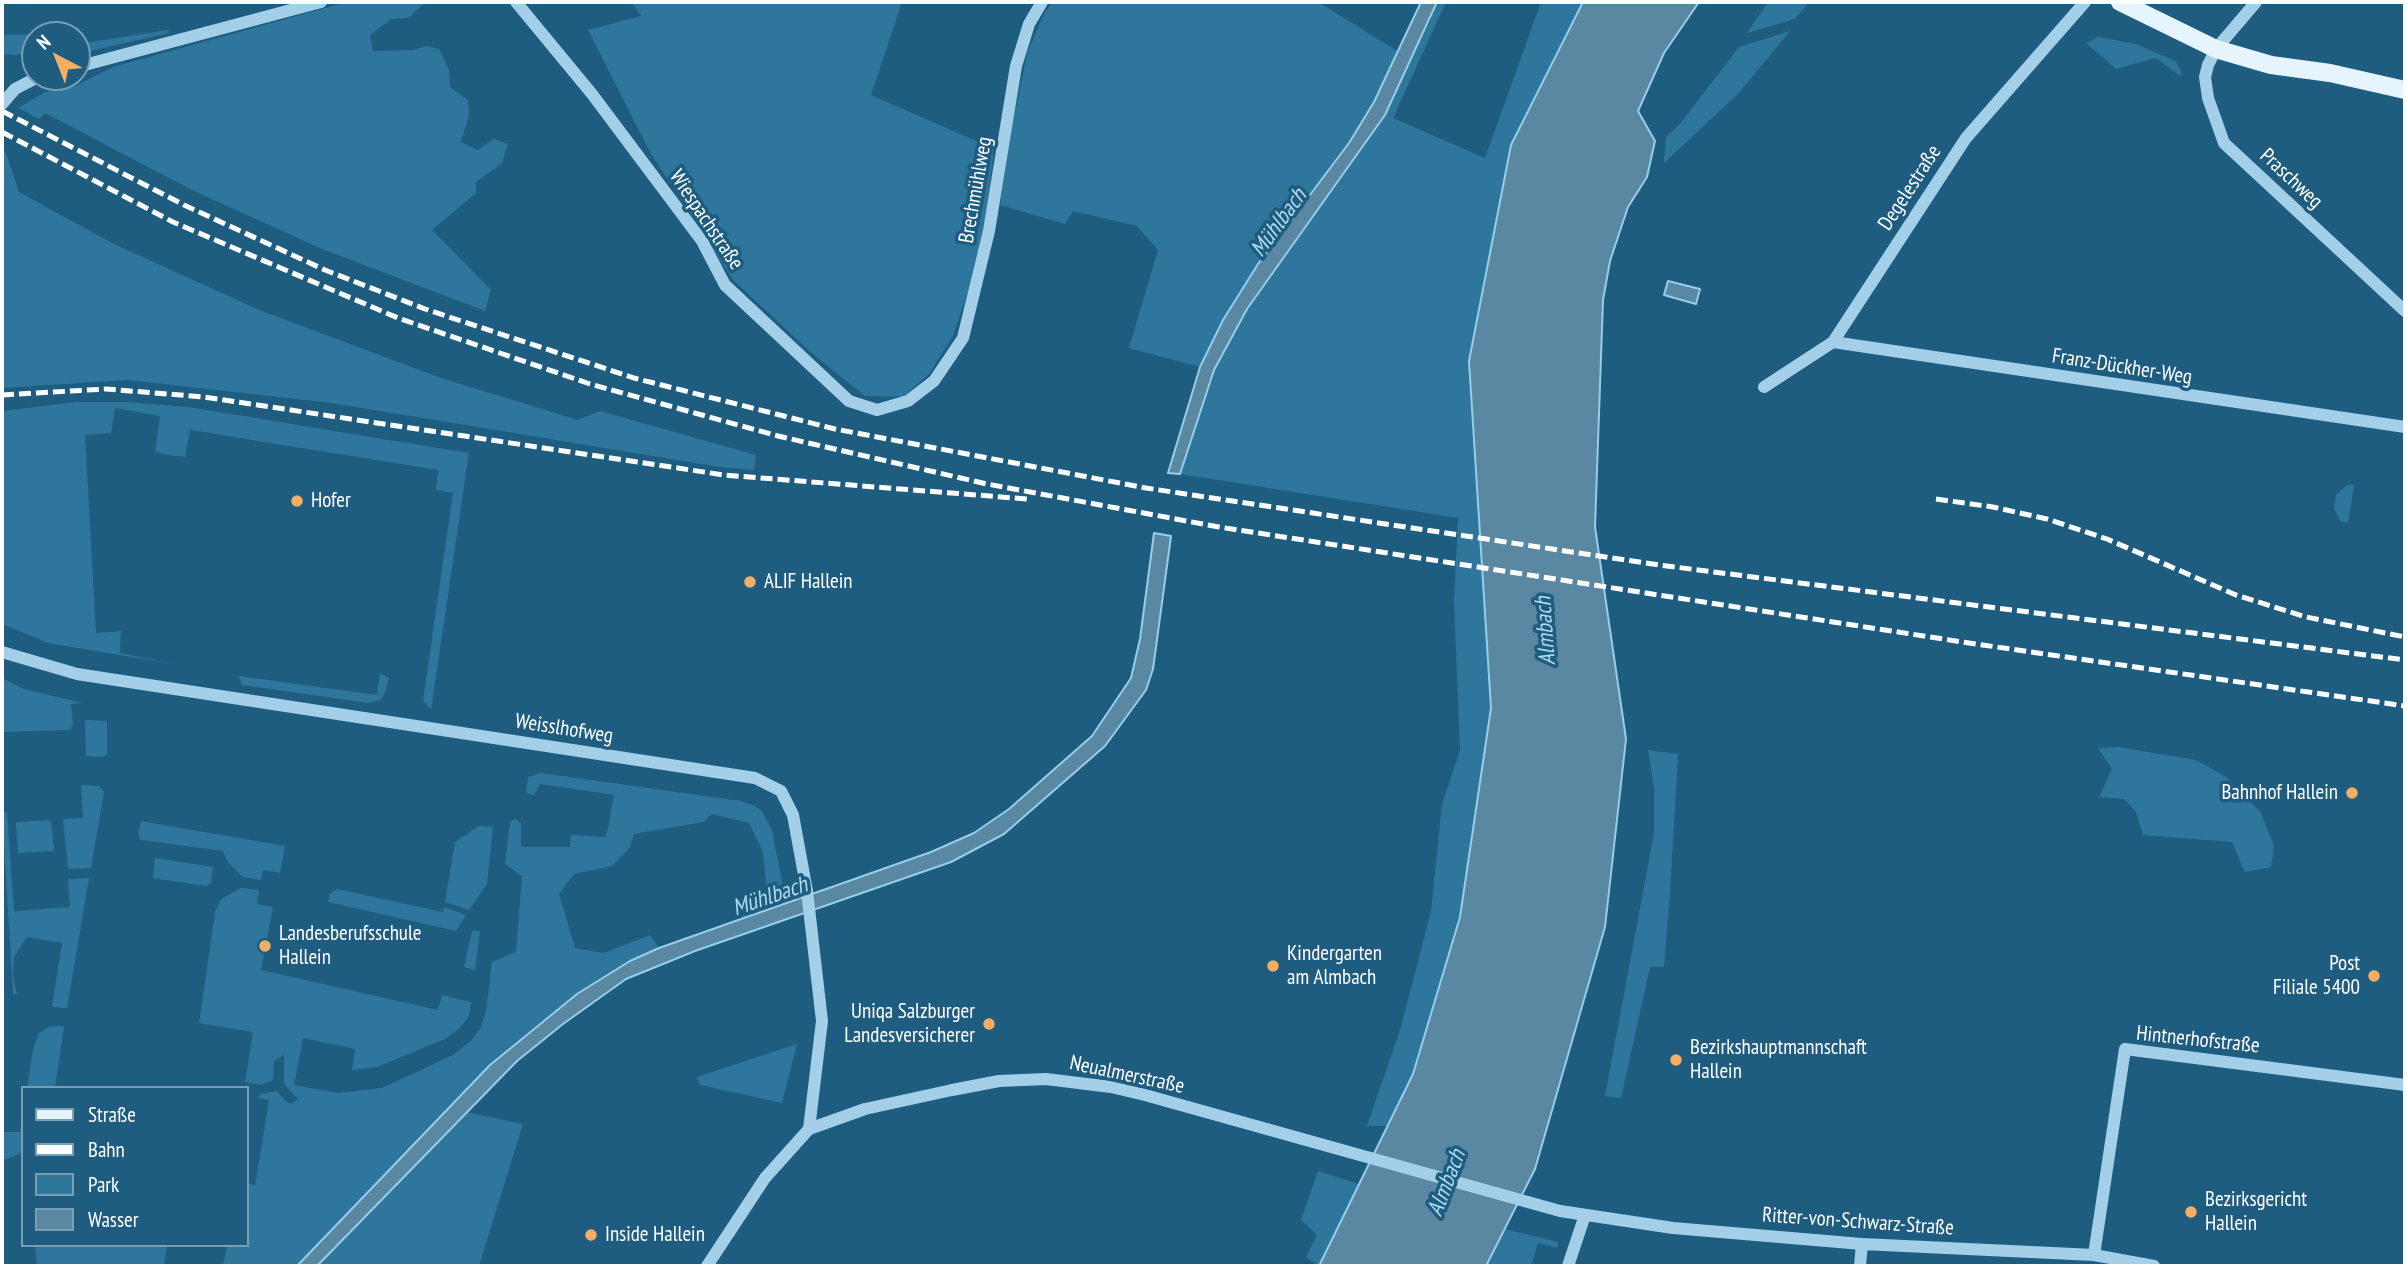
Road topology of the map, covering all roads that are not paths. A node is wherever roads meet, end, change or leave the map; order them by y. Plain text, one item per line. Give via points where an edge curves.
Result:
1 (321, 2) edge
2 (516, 2) edge
3 (1042, 2) edge
4 (2084, 2) edge
5 (2120, 2) edge
6 (2256, 2) edge
7 (2216, 49) junction
8 (91, 63) edge
9 (21, 86) edge
10 (2405, 90) edge
11 (2, 104) edge
12 (2405, 311) edge
13 (1833, 342) junction
14 (934, 381) joint
15 (1764, 387) dead end
16 (2405, 427) edge
17 (2, 652) edge
18 (2405, 1085) edge
19 (809, 1129) junction
20 (1560, 1211) joint
21 (1585, 1215) junction
22 (1862, 1244) junction
23 (2094, 1255) junction
24 (707, 1266) edge
25 (1569, 1266) edge
26 (1860, 1266) edge
27 (2154, 1266) edge

1 - 8 street
2 - 14 street, Wiespachstraße via 702,241 725,285 849,401 877,410 908,401
3 - 14 street, Brechmühlweg via 1029,24 1016,66 987,243 963,338
4 - 13 street, Degelestraße via 1966,138
5 - 7 main road
6 - 7 street
7 - 10 main road via 2271,65
7 - 12 street, Praschweg via 2205,78 2224,143
9 - 11 street
13 - 15 street, Degelestraße
13 - 16 street, Franz-Dückher-Weg
17 - 19 street, Weisslhofweg via 77,674 755,778 780,790 793,815 807,891 822,1021
18 - 23 street, Hintnerhofstraße via 2125,1049
19 - 20 street, Neualmerstraße via 865,1109 952,1090 1046,1079 1111,1087
19 - 24 street, Neualmerstraße via 765,1178
20 - 21 street, Ritter-von-Schwarz-Straße
21 - 22 street, Ritter-von-Schwarz-Straße via 1674,1228
21 - 25 street
22 - 23 street, Ritter-von-Schwarz-Straße
22 - 26 street
23 - 27 street, Ritter-von-Schwarz-Straße

